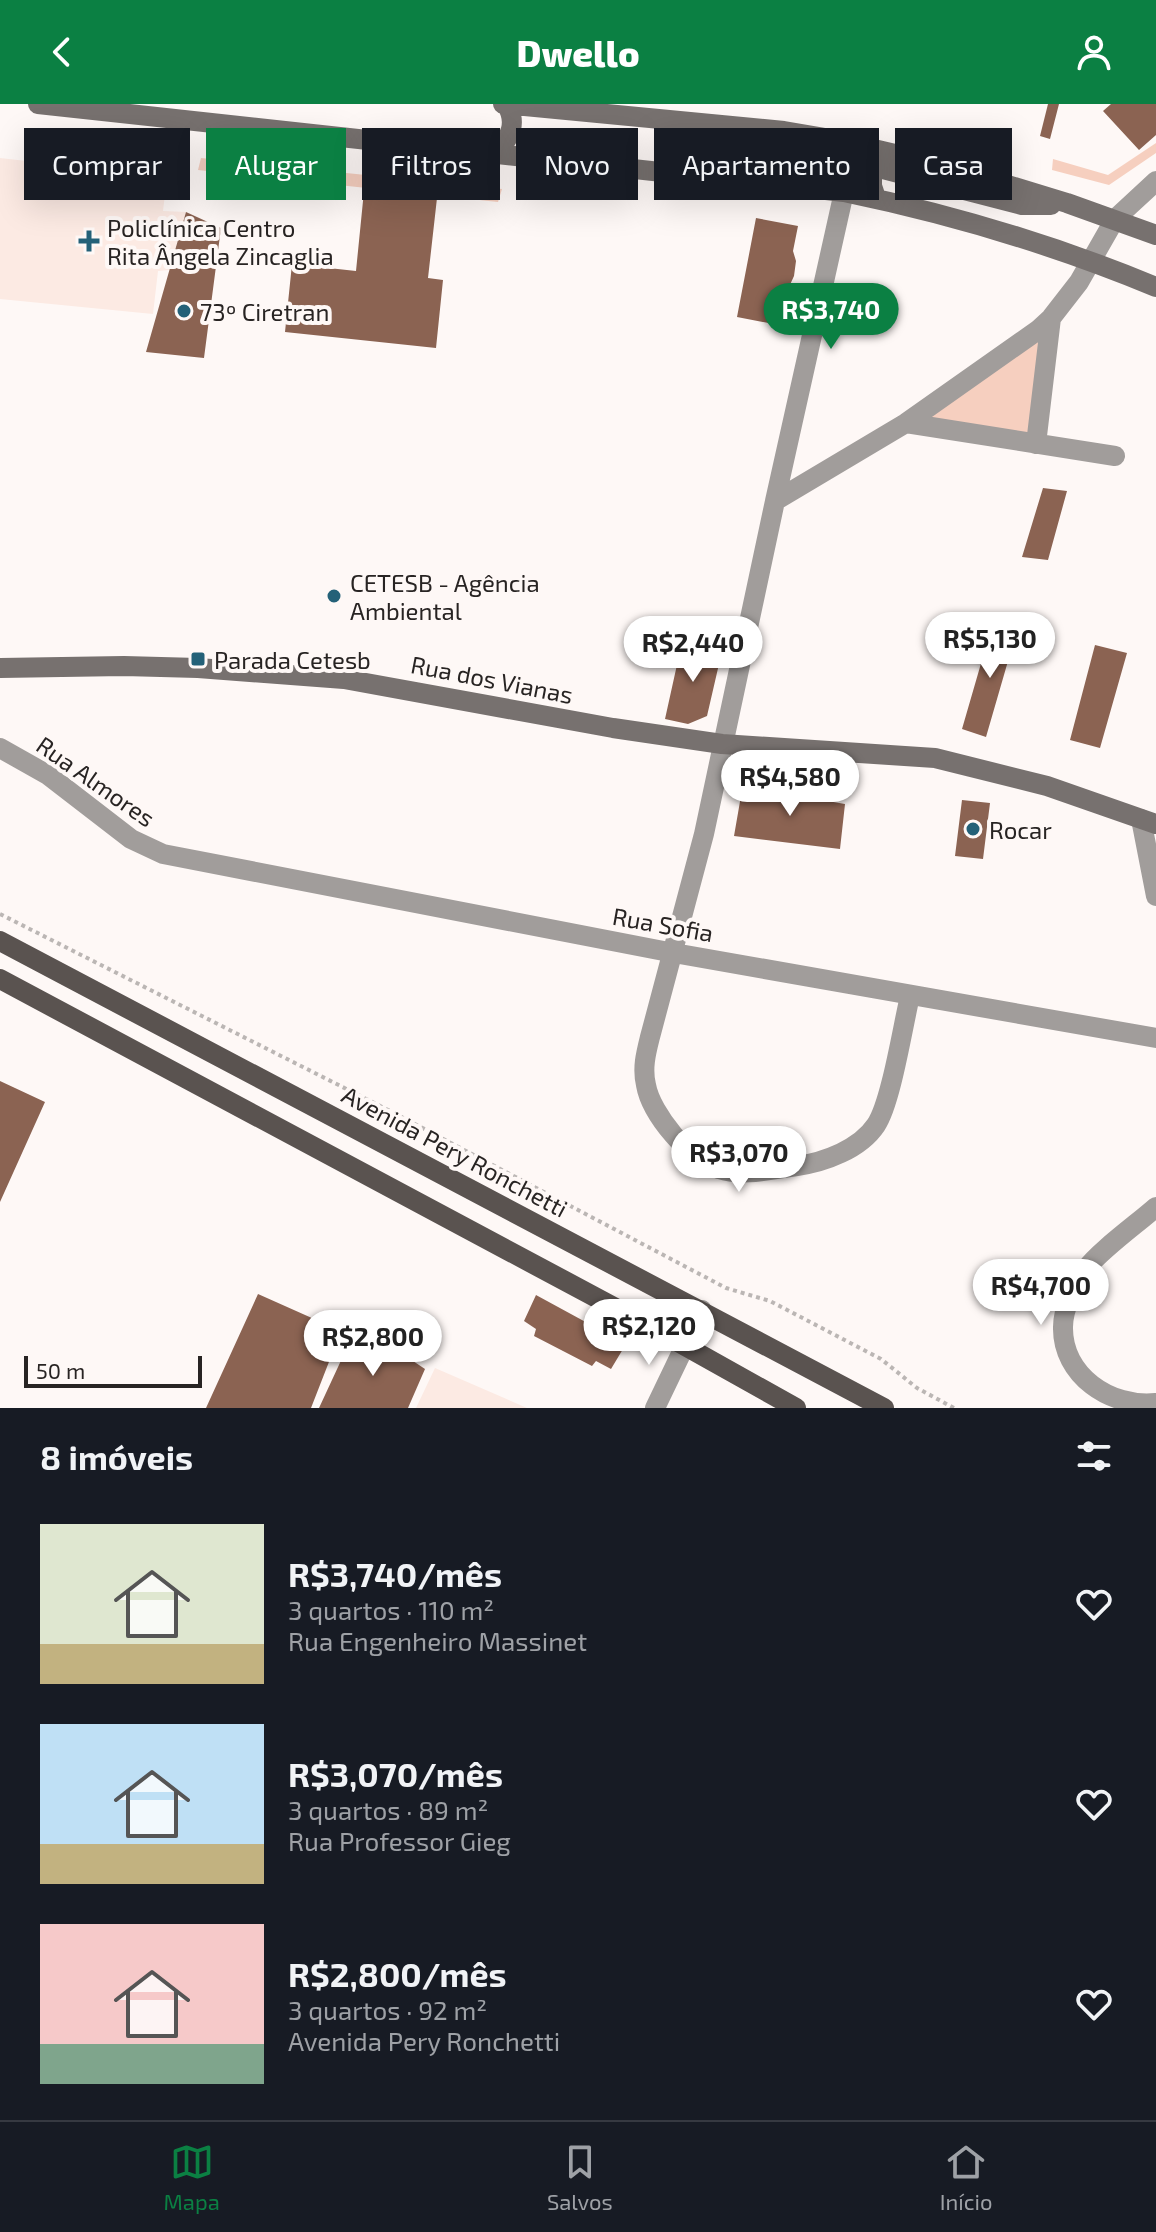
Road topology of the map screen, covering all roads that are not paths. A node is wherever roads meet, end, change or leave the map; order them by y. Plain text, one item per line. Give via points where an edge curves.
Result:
1 (38, 104) edge
2 (504, 104) edge
3 (753, 128) edge
4 (362, 139) edge
5 (500, 149) edge
6 (879, 150) edge
7 (500, 153) edge
8 (879, 170) edge
9 (654, 171) edge
10 (1156, 181) edge
11 (879, 199) edge
12 (842, 200) edge
13 (1067, 203) junction
14 (1115, 219) junction
15 (1156, 235) edge
16 (1090, 260) junction
17 (1156, 286) edge
18 (1051, 318) junction
19 (906, 423) junction
20 (1036, 444) junction
21 (1115, 456) dead end
22 (775, 501) junction
23 (0, 668) edge
24 (722, 744) junction
25 (0, 748) edge
26 (1148, 822) edge
27 (163, 854) joint
28 (1156, 896) edge
29 (0, 941) edge
30 (674, 953) junction
31 (0, 979) edge
32 (910, 996) junction
33 (1156, 1038) edge
34 (1156, 1207) edge
35 (702, 1310) junction
36 (684, 1345) junction
37 (1156, 1403) edge
38 (655, 1408) edge
39 (796, 1408) edge
40 (884, 1408) edge

1 - 4 main road
2 - 3 main road
2 - 5 main road via 513,122
6 - 13 main road
7 - 9 main road
8 - 13 main road via 1022,205
10 - 14 street
11 - 16 main road
12 - 22 street
13 - 14 main road
14 - 15 main road
14 - 16 street
16 - 17 main road
16 - 18 street
18 - 19 street
18 - 20 street
19 - 20 street
19 - 22 street
20 - 21 street
22 - 24 street
23 - 24 main road, Rua dos Vianas via 198,668 344,679
24 - 26 main road, Rua dos Vianas via 935,758 1047,786
24 - 30 street
25 - 27 street, Rua Almores via 48,775 131,839
26 - 28 street
27 - 30 street, Rua Sofia
29 - 35 main road, Avenida Pery Ronchetti
30 - 32 street, Rua Sofia
30 - 32 street via 644,1063 646,1086 684,1147 720,1170 750,1173 809,1164 862,1141 886,1100
31 - 36 main road
32 - 33 street, Rua Sofia
34 - 37 street via 1087,1267 1070,1297 1063,1326 1067,1354 1085,1381 1112,1399
35 - 36 street
35 - 40 main road, Avenida Pery Ronchetti
36 - 38 street
36 - 39 main road

